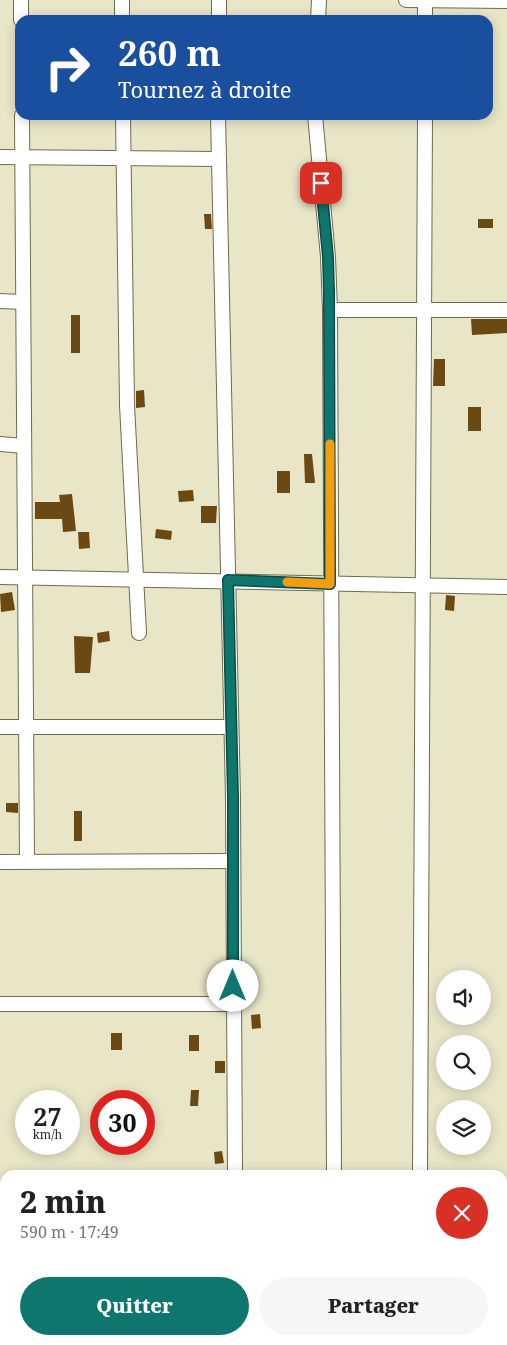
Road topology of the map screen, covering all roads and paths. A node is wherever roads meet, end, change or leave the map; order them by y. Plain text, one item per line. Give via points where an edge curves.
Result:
1 (21, 0) edge
2 (122, 0) edge
3 (219, 0) edge
4 (319, 0) edge
5 (406, 0) edge
6 (425, 0) edge
7 (507, 1) edge
8 (21, 15) edge
9 (122, 15) edge
10 (219, 15) edge
11 (318, 15) edge
12 (425, 15) edge
13 (22, 120) edge
14 (123, 120) edge
15 (218, 120) edge
16 (315, 120) edge
17 (425, 120) edge
18 (0, 157) edge
19 (22, 157) junction
20 (124, 159) junction
21 (218, 159) junction
22 (0, 301) edge
23 (23, 302) junction
24 (330, 310) junction
25 (507, 310) edge
26 (424, 311) junction
27 (0, 444) edge
28 (24, 446) junction
29 (0, 577) edge
30 (25, 578) junction
31 (136, 580) junction
32 (228, 580) junction
33 (330, 584) junction
34 (423, 585) junction
35 (507, 587) edge
36 (139, 633) dead end
37 (0, 727) edge
38 (26, 727) junction
39 (231, 728) junction
40 (233, 861) junction
41 (0, 862) edge
42 (27, 862) junction
43 (0, 1004) edge
44 (233, 1004) junction
45 (235, 1170) edge
46 (334, 1170) edge
47 (420, 1170) edge

1 - 8 street
2 - 9 street
3 - 10 street
4 - 11 street
5 - 6 street
6 - 7 street
6 - 12 street
13 - 19 street
14 - 20 street
15 - 21 street
16 - 24 street
17 - 26 street
18 - 19 street
19 - 20 street
19 - 23 street
20 - 21 street
20 - 31 street via 127,406
21 - 32 street
22 - 23 street
23 - 28 street
24 - 26 street
24 - 33 street
25 - 26 street
26 - 34 street
27 - 28 street
28 - 30 street
29 - 30 street
30 - 31 street
30 - 38 street
31 - 32 street
31 - 36 street
32 - 33 street
32 - 39 street
33 - 34 street
33 - 46 street
34 - 35 street
34 - 47 street
37 - 38 street
38 - 39 street
38 - 42 street
39 - 40 street
40 - 42 street
40 - 44 street
41 - 42 street
43 - 44 street
44 - 45 street

